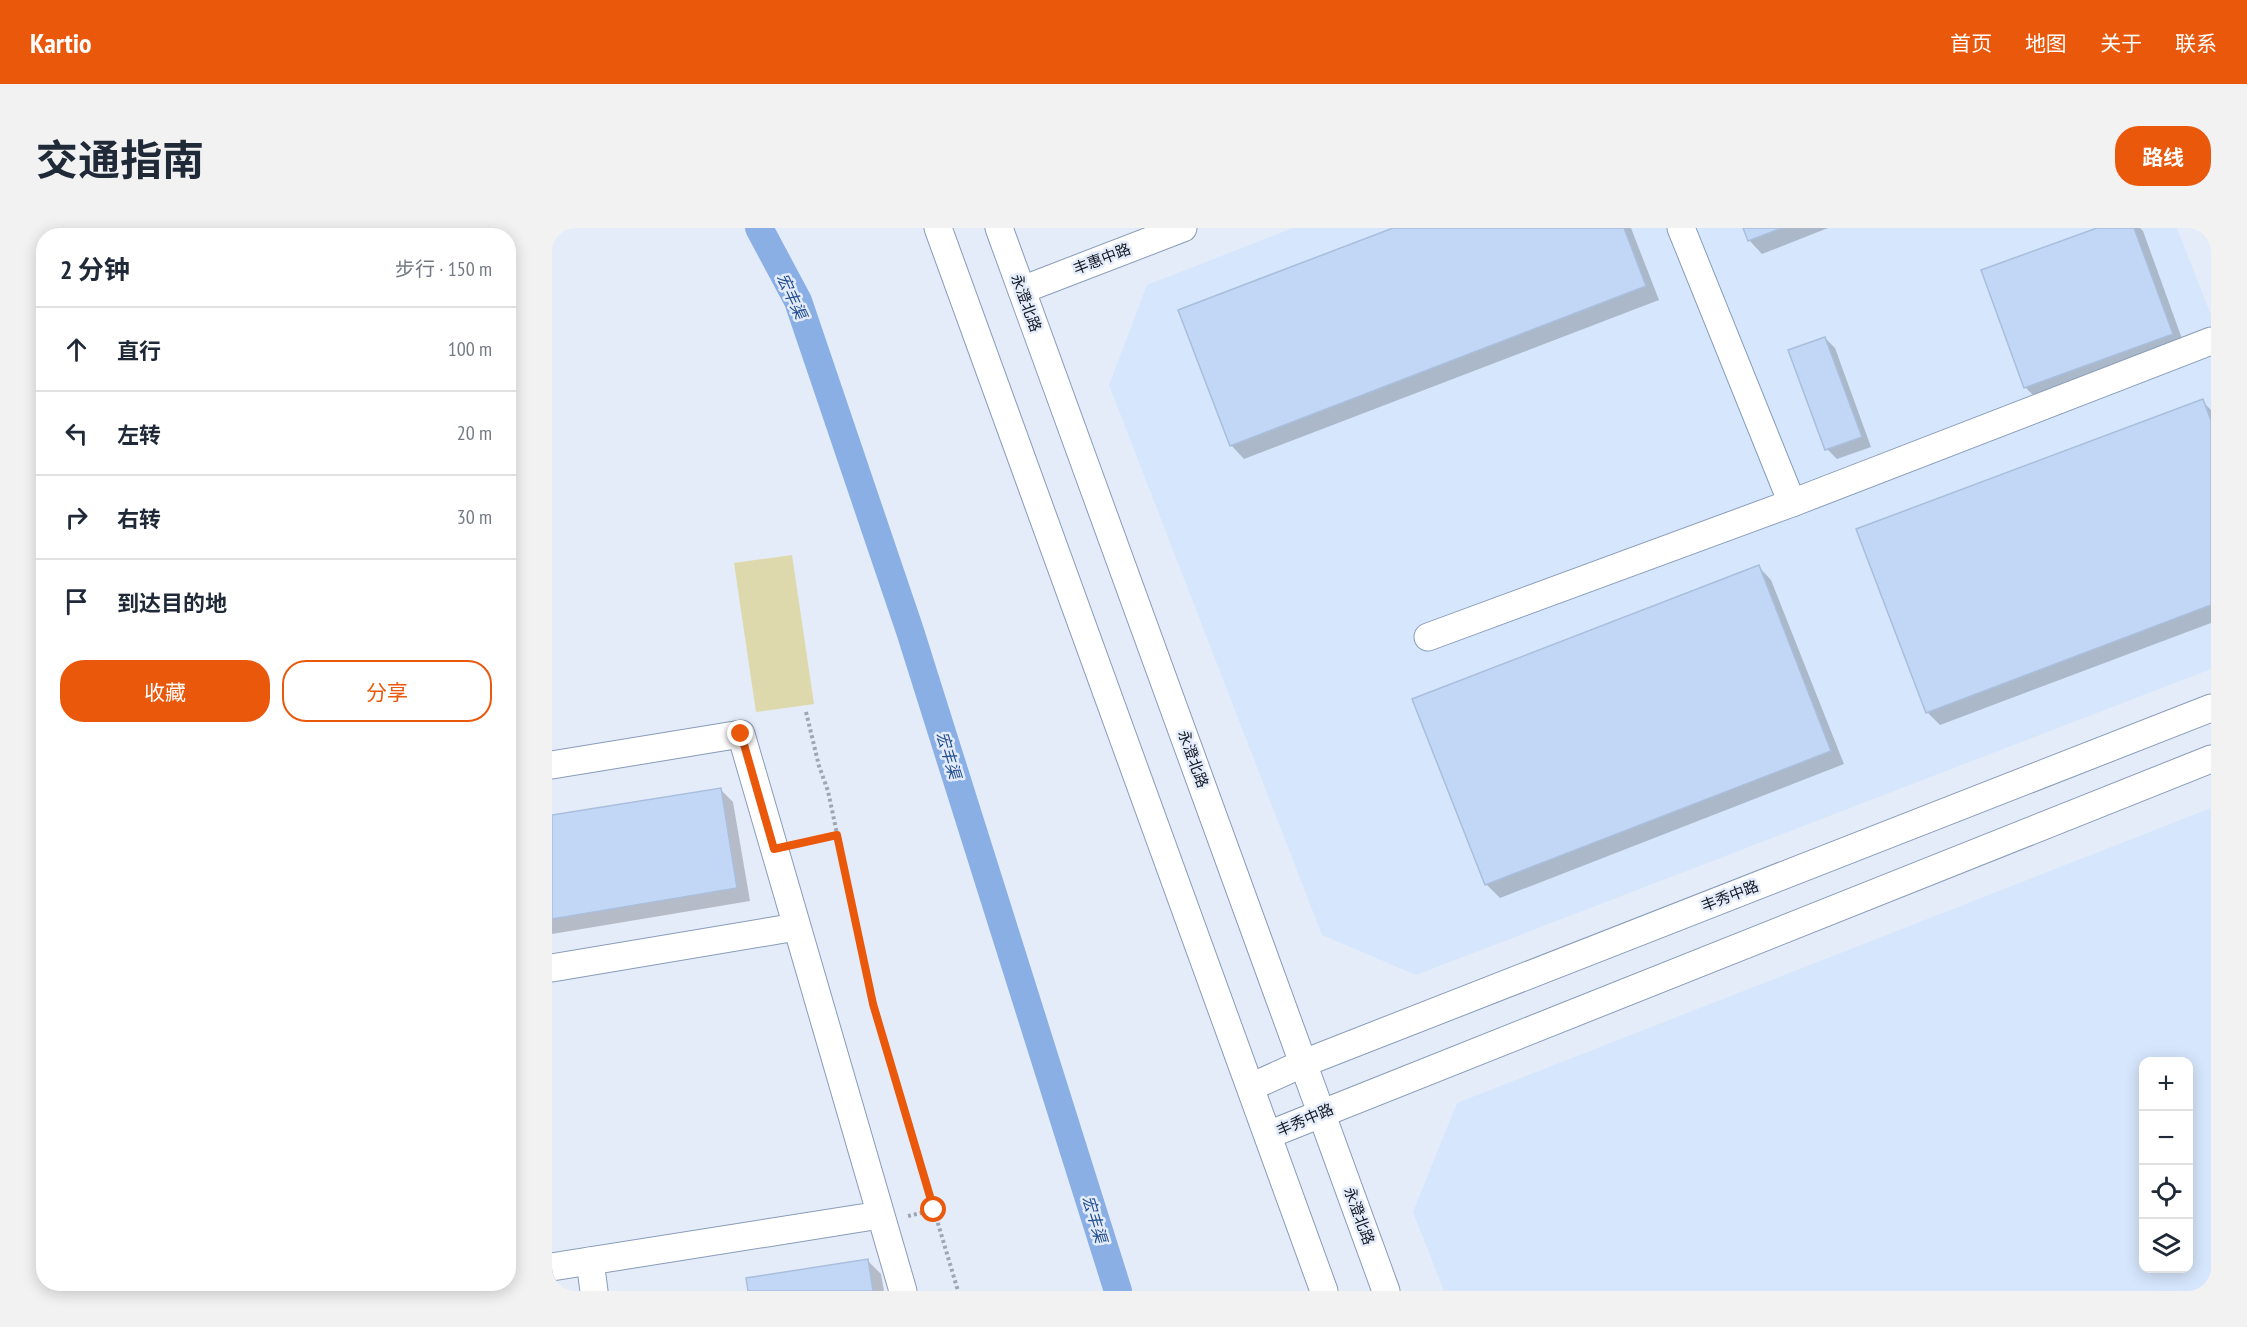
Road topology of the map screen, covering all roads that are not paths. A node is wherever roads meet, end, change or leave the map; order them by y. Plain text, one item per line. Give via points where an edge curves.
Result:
1 (938, 228) edge
2 (999, 228) edge
3 (1183, 228) edge
4 (1681, 228) edge
5 (1022, 290) junction
6 (2211, 341) edge
7 (1792, 503) junction
8 (1428, 636) dead end
9 (2211, 708) edge
10 (2211, 759) edge
11 (552, 765) edge
12 (796, 927) junction
13 (552, 968) edge
14 (1304, 1063) junction
15 (1251, 1087) junction
16 (1322, 1113) junction
17 (1268, 1135) junction
18 (880, 1215) junction
19 (590, 1262) junction
20 (552, 1268) edge
21 (594, 1291) edge
22 (903, 1291) edge
23 (1324, 1291) edge
24 (1386, 1291) edge

1 - 15 street
2 - 5 street, 永澄北路
3 - 5 street, 丰惠中路
4 - 7 street
5 - 14 street, 永澄北路
6 - 7 street
7 - 8 street
9 - 14 street, 丰秀中路
10 - 16 street, 丰秀中路
11 - 12 street via 741,734
12 - 13 street
12 - 18 street
14 - 15 street, 丰秀中路
14 - 16 street, 永澄北路
15 - 17 street
16 - 17 street, 丰秀中路
16 - 24 street, 永澄北路
17 - 23 street
18 - 19 street
18 - 22 street
19 - 20 street
19 - 21 street

